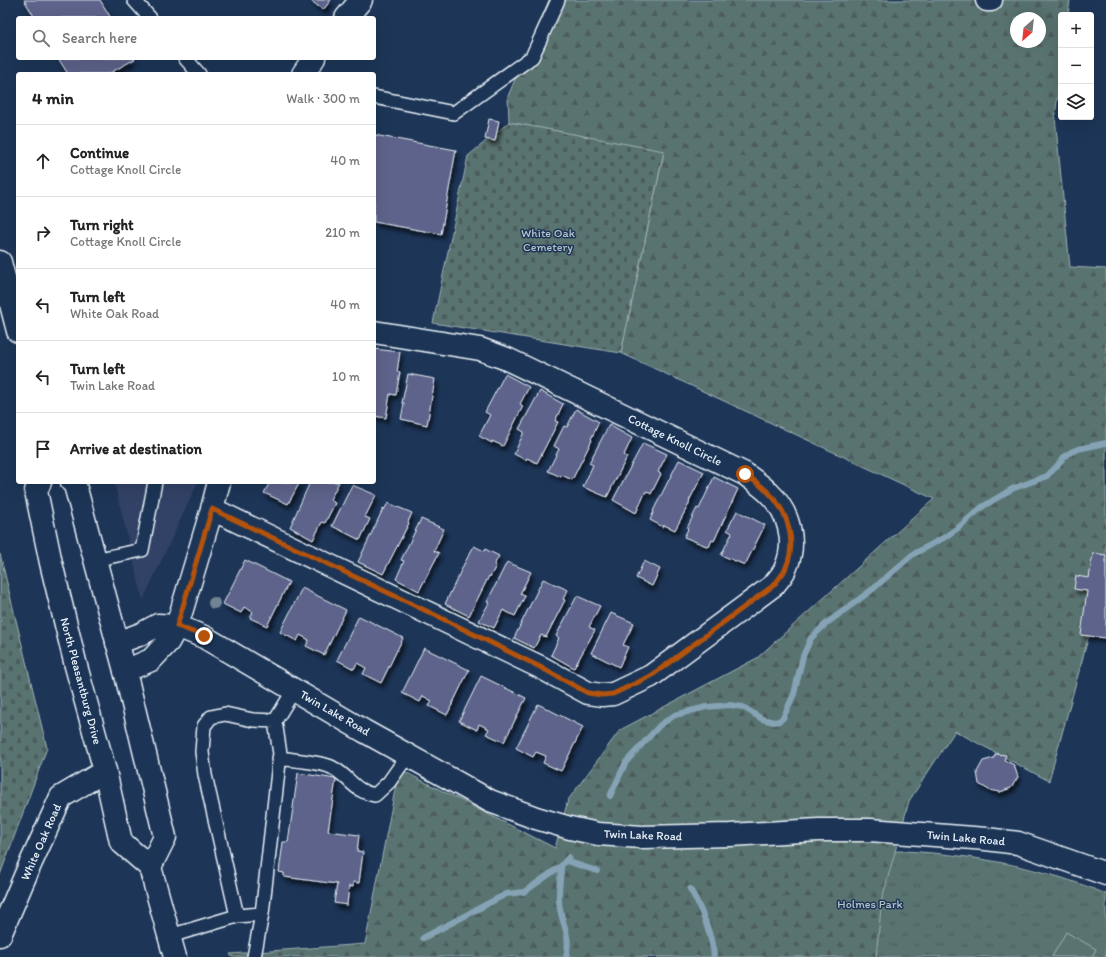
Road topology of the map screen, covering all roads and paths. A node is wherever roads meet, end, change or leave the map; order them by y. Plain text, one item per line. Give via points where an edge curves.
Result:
1 (134, 0) edge
2 (361, 0) edge
3 (558, 0) edge
4 (987, 0) edge
5 (991, 0) edge
6 (148, 16) edge
7 (348, 16) edge
8 (187, 60) edge
9 (313, 60) edge
10 (197, 72) edge
11 (304, 72) edge
12 (376, 98) edge
13 (0, 262) edge
14 (15, 306) edge
15 (376, 332) edge
16 (39, 484) edge
17 (74, 484) edge
18 (155, 484) edge
19 (218, 484) edge
20 (212, 509) junction
21 (94, 560) junction
22 (177, 626) junction
23 (117, 642) junction
24 (125, 671) junction
25 (294, 690) junction
26 (275, 721) junction
27 (408, 755) junction
28 (279, 758) junction
29 (105, 771) junction
30 (150, 868) junction
31 (1106, 874) edge
32 (262, 914) junction
33 (237, 916) junction
34 (0, 935) edge
35 (170, 936) junction
36 (175, 957) edge
37 (254, 957) edge

1 - 6 lane
2 - 7 street
3 - 12 lane via 532,57 454,113
4 - 5 street
8 - 10 lane
9 - 11 street
13 - 14 street
15 - 20 street, Cottage Knoll Circle via 480,349 507,359 745,474 771,494 787,519 791,545 786,569 774,585 651,676 613,694 602,695 588,693 540,667
16 - 29 street, North Pleasantburg Drive via 36,491 51,563
17 - 21 street
18 - 21 lane via 142,550
19 - 20 street
20 - 22 street
21 - 23 street
22 - 23 street via 158,624 141,634
22 - 24 street via 168,642 151,660
22 - 25 street, Twin Lake Road via 206,637
23 - 24 street
24 - 30 street via 165,837
25 - 26 lane
25 - 27 street, Twin Lake Road
26 - 28 lane
26 - 33 lane via 253,720 225,714 211,717 204,726 202,752 205,775
27 - 28 lane via 389,782 375,795 356,788 329,766
27 - 31 street, Twin Lake Road via 490,801 536,818 598,834 664,838 863,830 986,839 1018,843
28 - 32 lane
29 - 30 street, North Pleasantburg Drive via 121,842
29 - 34 street, White Oak Road via 61,797
30 - 35 street
32 - 33 lane
32 - 37 lane
33 - 35 lane
35 - 36 street

